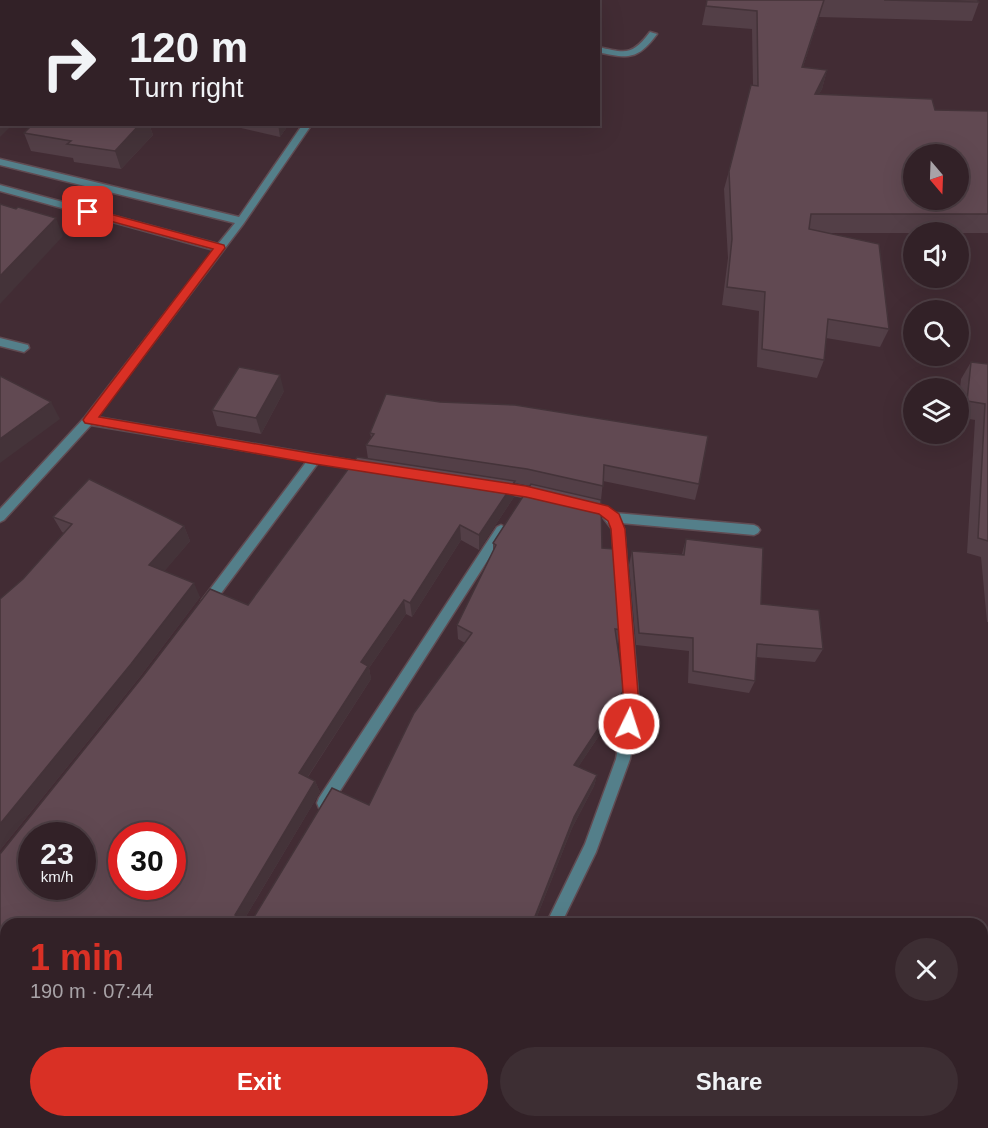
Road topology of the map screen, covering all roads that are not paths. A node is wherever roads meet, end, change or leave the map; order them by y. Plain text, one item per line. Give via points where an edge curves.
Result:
1 (653, 34) dead end
2 (600, 49) edge
3 (307, 126) edge
4 (0, 162) edge
5 (0, 188) edge
6 (241, 221) junction
7 (220, 248) junction
8 (0, 342) edge
9 (24, 348) dead end
10 (89, 420) junction
11 (315, 459) junction
12 (374, 468) edge
13 (491, 486) edge
14 (548, 497) edge
15 (570, 502) edge
16 (0, 517) edge
17 (614, 518) junction
18 (507, 521) edge
19 (754, 530) dead end
20 (196, 617) edge
21 (316, 816) edge
22 (556, 918) edge

1 - 2 street via 634,54
3 - 6 street
4 - 6 street
5 - 7 street
6 - 7 street
7 - 10 street
8 - 9 street
10 - 11 street
10 - 16 street
11 - 12 street
11 - 20 street
13 - 14 street via 523,497
15 - 17 street via 603,509
17 - 19 street
17 - 22 street via 632,706 622,759 591,847
18 - 21 street

